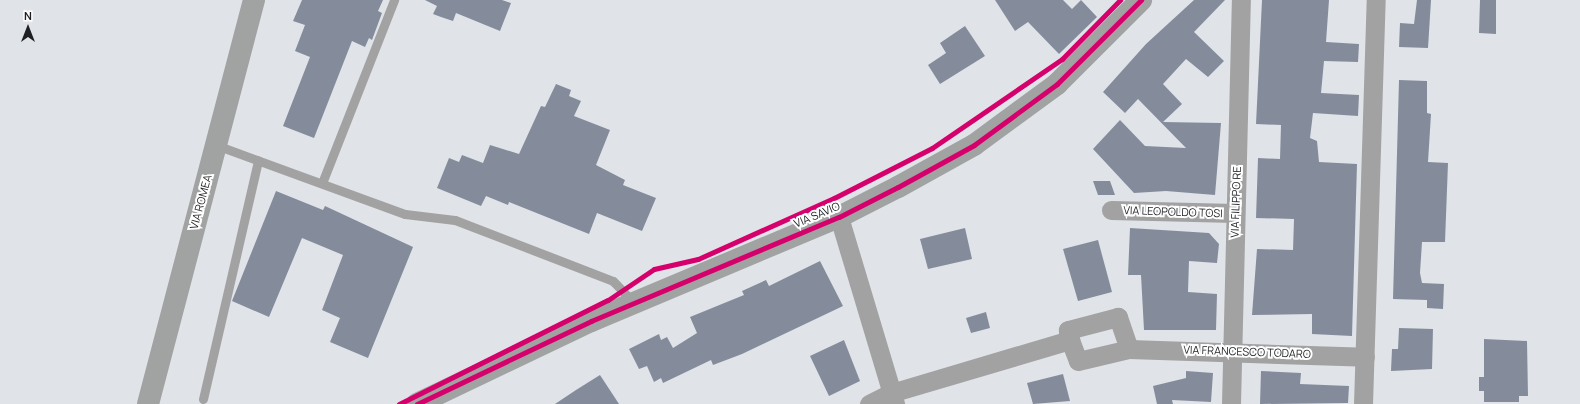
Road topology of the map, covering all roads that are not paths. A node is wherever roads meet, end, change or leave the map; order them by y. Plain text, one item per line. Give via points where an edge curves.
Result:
1 (254, 0) edge
2 (394, 0) edge
3 (1141, 0) edge
4 (1241, 0) edge
5 (1376, 0) edge
6 (216, 144) junction
7 (258, 160) junction
8 (322, 183) junction
9 (1111, 210) dead end
10 (1235, 213) junction
11 (839, 217) junction
12 (634, 303) junction
13 (1070, 340) junction
14 (1129, 349) junction
15 (1231, 352) junction
16 (1365, 357) junction
17 (893, 398) edge
18 (203, 399) dead end
19 (148, 404) edge
20 (418, 404) edge
21 (870, 404) edge
22 (1230, 404) edge
23 (1363, 404) edge

1 - 6 street, VIA ROMEA
2 - 8 lane
3 - 11 street, VIA SAVIO via 1057,84 974,145
4 - 10 street, VIA FILIPPO RE
5 - 16 street
6 - 7 lane
6 - 19 street, VIA ROMEA
7 - 8 lane
7 - 18 lane
8 - 12 lane via 405,214 462,223 613,281
9 - 10 street, VIA LEOPOLDO TOSI
10 - 15 street, VIA FILIPPO RE
11 - 12 street, VIA SAVIO
11 - 17 street
12 - 20 street, VIA SAVIO
13 - 14 street, VIA FRANCESCO TODARO via 1078,361
13 - 14 street via 1068,330 1118,317
13 - 17 street
14 - 15 street, VIA FRANCESCO TODARO
15 - 16 street, VIA FRANCESCO TODARO
15 - 22 street, VIA FILIPPO RE
16 - 23 street
17 - 21 street

